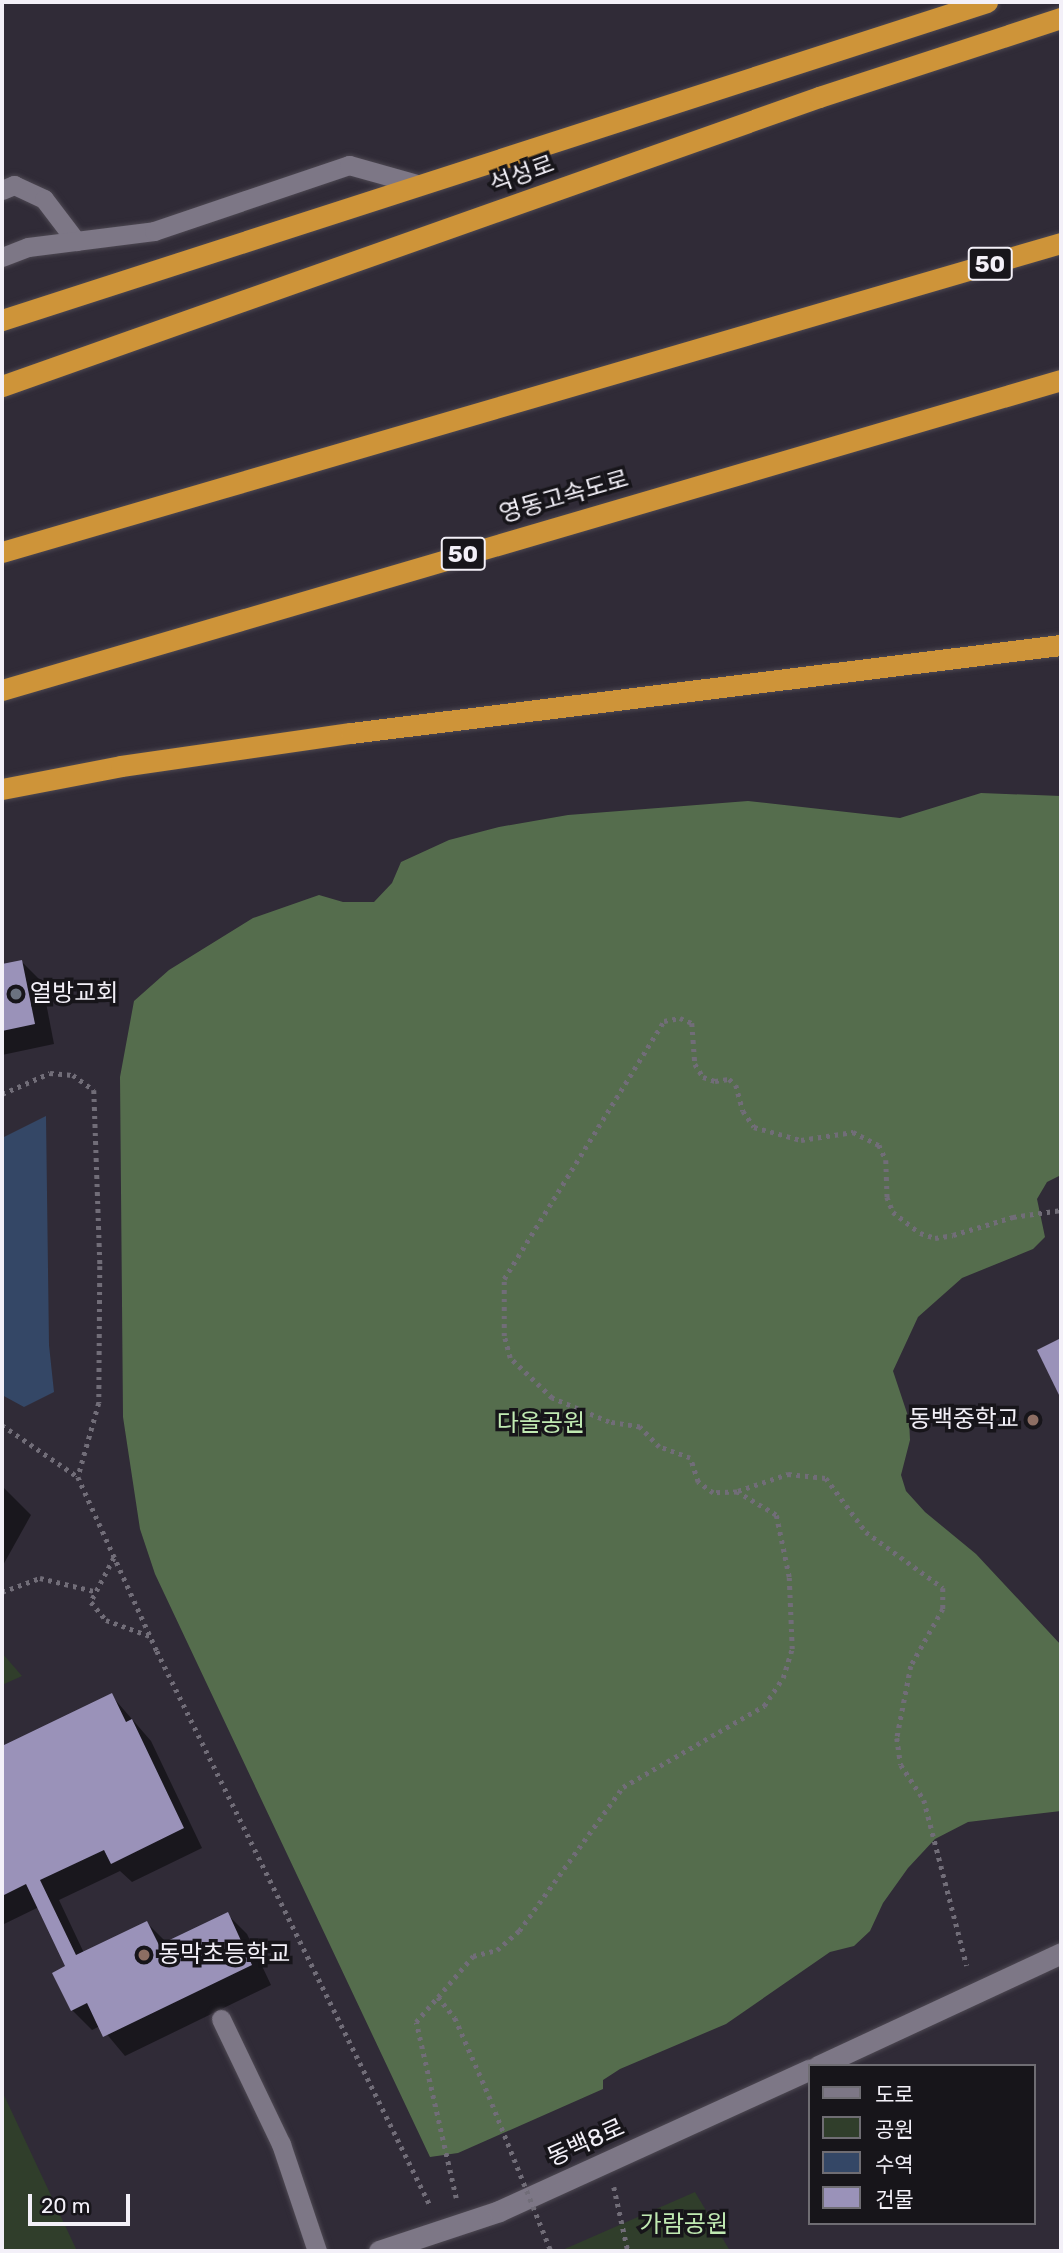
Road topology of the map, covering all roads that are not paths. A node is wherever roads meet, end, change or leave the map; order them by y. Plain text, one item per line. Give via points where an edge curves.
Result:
1 (987, 2) edge
2 (1061, 18) edge
3 (418, 184) junction
4 (2, 190) edge
5 (76, 241) junction
6 (1061, 243) edge
7 (2, 257) edge
8 (2, 320) edge
9 (143, 338) junction
10 (1061, 380) edge
11 (2, 386) edge
12 (2, 401) edge
13 (2, 552) edge
14 (1061, 645) edge
15 (2, 690) edge
16 (2, 789) edge
17 (1061, 1953) edge
18 (221, 2019) dead end
19 (822, 2064) edge
20 (808, 2070) edge
21 (317, 2251) edge
22 (379, 2251) edge

1 - 3 highway
2 - 9 highway, 석성로 via 819,97
3 - 5 lane via 349,164 154,231
3 - 8 highway
4 - 5 lane via 14,184 44,198
5 - 7 lane via 28,247
6 - 13 highway, 50
9 - 11 highway, 석성로
9 - 12 highway
10 - 15 highway, 영동고속도로 / 50
14 - 16 highway via 351,733 121,766
17 - 19 street
18 - 21 lane via 281,2144
20 - 22 street, 동백8로 via 452,2227

